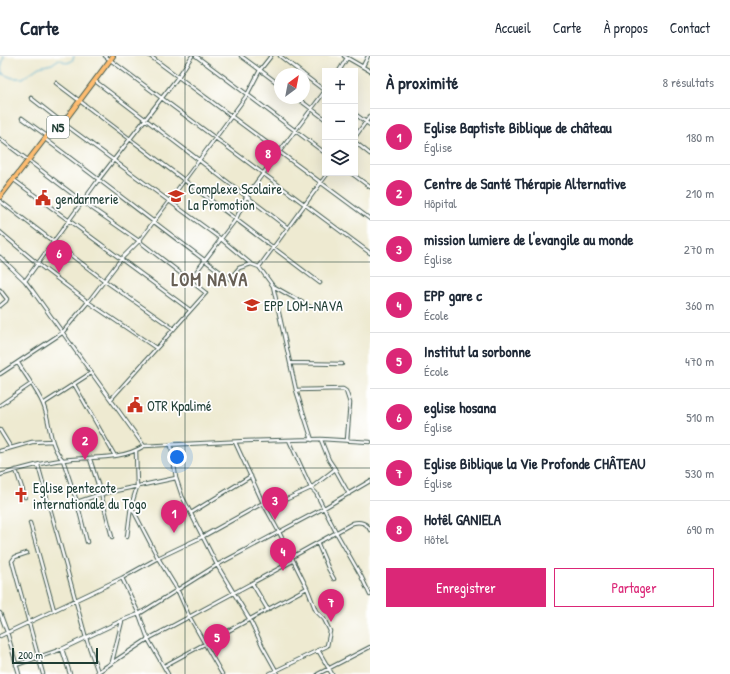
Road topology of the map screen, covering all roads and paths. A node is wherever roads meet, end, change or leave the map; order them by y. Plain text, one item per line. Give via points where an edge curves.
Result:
1 (105, 56) edge
2 (113, 56) edge
3 (150, 56) edge
4 (192, 56) edge
5 (196, 56) edge
6 (241, 56) edge
7 (271, 56) edge
8 (280, 56) edge
9 (344, 56) edge
10 (368, 56) edge
11 (347, 58) junction
12 (111, 61) junction
13 (363, 66) junction
14 (296, 68) edge
15 (341, 68) edge
16 (260, 70) junction
17 (370, 70) edge
18 (178, 77) junction
19 (310, 79) edge
20 (95, 81) junction
21 (274, 81) edge
22 (56, 83) dead end
23 (322, 89) edge
24 (247, 95) junction
25 (322, 95) edge
26 (31, 98) dead end
27 (161, 98) junction
28 (80, 101) junction
29 (305, 104) edge
30 (311, 109) junction
31 (358, 116) edge
32 (370, 116) edge
33 (231, 117) junction
34 (322, 117) edge
35 (22, 118) dead end
36 (146, 119) junction
37 (366, 122) junction
38 (63, 123) junction
39 (370, 125) edge
40 (295, 130) junction
41 (358, 132) edge
42 (46, 138) junction
43 (130, 138) junction
44 (215, 138) junction
45 (0, 139) edge
46 (358, 144) edge
47 (322, 151) edge
48 (280, 152) junction
49 (370, 154) edge
50 (28, 160) junction
51 (114, 160) junction
52 (199, 161) junction
53 (263, 173) junction
54 (326, 176) edge
55 (355, 176) edge
56 (14, 179) junction
57 (99, 179) junction
58 (185, 181) junction
59 (321, 183) junction
60 (370, 188) edge
61 (247, 195) junction
62 (0, 197) edge
63 (169, 201) junction
64 (0, 202) edge
65 (83, 202) junction
66 (306, 204) junction
67 (236, 219) junction
68 (370, 219) edge
69 (69, 222) junction
70 (154, 222) junction
71 (288, 228) junction
72 (0, 232) edge
73 (221, 239) junction
74 (54, 241) junction
75 (139, 241) junction
76 (273, 247) junction
77 (370, 253) edge
78 (0, 257) edge
79 (121, 259) junction
80 (205, 261) junction
81 (38, 264) junction
82 (251, 264) junction
83 (259, 267) junction
84 (190, 280) junction
85 (25, 281) junction
86 (105, 281) junction
87 (320, 283) dead end
88 (273, 286) junction
89 (0, 290) edge
90 (88, 302) junction
91 (0, 306) edge
92 (310, 307) dead end
93 (190, 310) junction
94 (174, 329) junction
95 (62, 333) junction
96 (156, 348) junction
97 (18, 363) junction
98 (290, 363) junction
99 (342, 364) dead end
100 (92, 372) junction
101 (0, 374) edge
102 (31, 384) junction
103 (74, 384) junction
104 (296, 390) junction
105 (111, 399) junction
106 (0, 404) edge
107 (43, 404) junction
108 (0, 430) edge
109 (321, 439) junction
110 (289, 440) junction
111 (312, 440) junction
112 (346, 440) junction
113 (52, 441) junction
114 (235, 442) junction
115 (370, 442) edge
116 (171, 444) junction
117 (144, 446) junction
118 (11, 448) junction
119 (0, 451) edge
120 (136, 451) junction
121 (116, 456) junction
122 (90, 459) junction
123 (63, 460) junction
124 (38, 465) junction
125 (335, 469) junction
126 (16, 470) junction
127 (0, 475) edge
128 (251, 476) junction
129 (176, 478) junction
130 (370, 481) edge
131 (137, 487) junction
132 (311, 488) junction
133 (101, 494) junction
134 (349, 494) junction
135 (25, 497) dead end
136 (77, 502) junction
137 (263, 503) junction
138 (131, 506) junction
139 (324, 508) junction
140 (191, 513) junction
141 (30, 523) dead end
142 (370, 530) edge
143 (280, 532) junction
144 (336, 532) junction
145 (112, 537) dead end
146 (127, 537) dead end
147 (202, 537) junction
148 (87, 542) dead end
149 (318, 544) junction
150 (27, 553) dead end
151 (158, 558) junction
152 (292, 559) junction
153 (217, 565) junction
154 (122, 578) junction
155 (334, 579) dead end
156 (252, 583) junction
157 (307, 588) junction
158 (177, 590) junction
159 (234, 593) junction
160 (370, 594) edge
161 (76, 600) junction
162 (54, 610) junction
163 (268, 610) junction
164 (0, 613) edge
165 (139, 614) junction
166 (190, 616) junction
167 (123, 620) junction
168 (250, 620) junction
169 (29, 623) junction
170 (0, 625) edge
171 (4, 626) junction
172 (7, 632) junction
173 (0, 636) edge
174 (86, 638) junction
175 (148, 639) junction
176 (205, 644) junction
177 (370, 647) edge
178 (62, 649) junction
179 (318, 650) junction
180 (39, 658) junction
181 (112, 662) junction
182 (16, 665) junction
183 (164, 666) junction
184 (329, 668) junction
185 (277, 670) junction
186 (98, 673) edge
187 (19, 674) edge
188 (43, 674) edge
189 (70, 674) edge
190 (168, 674) edge
191 (222, 674) edge
192 (269, 674) edge
193 (278, 674) edge
194 (318, 674) edge
195 (332, 674) edge

1 - 12 street
2 - 12 main road, N5 / N5
3 - 18 street
4 - 18 street
5 - 24 street
6 - 16 street
7 - 16 street
8 - 14 street
9 - 11 street
10 - 13 street
11 - 13 street
11 - 15 street
12 - 20 main road, N5 / N5
12 - 27 street
13 - 17 street
16 - 21 street
16 - 24 street
18 - 27 street
18 - 33 street
19 - 23 street
20 - 28 main road, N5 / N5
20 - 36 street
22 - 28 street
24 - 33 street
24 - 40 street
25 - 30 street
26 - 38 street
27 - 36 street
27 - 44 street
28 - 38 main road, N5 / N5
28 - 43 street
29 - 30 street
30 - 34 street
30 - 40 street
31 - 37 street
32 - 37 street
33 - 44 street
33 - 48 street
35 - 42 street
36 - 43 street
36 - 52 street
37 - 39 street
37 - 41 street
38 - 42 main road, N5 / N5
38 - 51 street
40 - 47 street
40 - 48 street
42 - 50 main road, N5 / N5
42 - 57 street
43 - 51 street
43 - 58 street
44 - 52 street
44 - 53 street
45 - 50 street
46 - 49 street
48 - 53 street
48 - 59 street
50 - 56 main road, N5 / N5
50 - 65 street
51 - 57 street
51 - 63 street
52 - 58 street
52 - 61 street
53 - 61 street
53 - 66 street
54 - 59 street
55 - 60 street
56 - 62 main road, N5 / N5
56 - 69 street
57 - 65 street
57 - 70 street
58 - 63 street
58 - 67 street
59 - 66 street
59 - 68 street
61 - 67 street
61 - 71 street
63 - 70 street
63 - 73 street
64 - 74 street
65 - 69 street
65 - 75 street
66 - 71 street
66 - 77 street
67 - 73 street
67 - 76 street
69 - 74 street
69 - 79 street
70 - 75 street
70 - 80 street
71 - 76 street
72 - 81 street
73 - 80 street
73 - 82 street
74 - 81 street
74 - 86 street
75 - 79 street
75 - 84 street
76 - 83 street
76 - 87 street
78 - 85 street
79 - 86 street
79 - 93 street
80 - 82 street via 230,279 239,268
80 - 84 street
81 - 85 street
81 - 90 street
82 - 83 street
83 - 88 street
84 - 93 street via 206,292
85 - 95 street
86 - 90 street
86 - 94 street
88 - 92 street
88 - 98 street
89 - 91 street via 7,299
90 - 95 street
90 - 96 street
93 - 94 street
94 - 96 street
95 - 97 street
95 - 100 street
96 - 105 street
97 - 101 street
97 - 102 street
98 - 99 street
98 - 104 street
100 - 103 street
100 - 105 street
102 - 106 street
102 - 107 street
103 - 107 street
103 - 121 street
104 - 111 street
104 - 112 street via 346,391 350,403
105 - 117 street
107 - 113 street
108 - 118 street
109 - 111 street
109 - 112 street
109 - 125 street
110 - 111 street
110 - 114 street
110 - 132 street
112 - 115 street
113 - 118 street via 32,442
113 - 123 street
114 - 116 street
114 - 128 street
116 - 117 street
116 - 129 street
117 - 120 street
118 - 119 street
120 - 121 street
120 - 131 street
121 - 122 street
122 - 123 street
122 - 133 street
123 - 124 street
123 - 136 street
124 - 126 street
124 - 161 street
125 - 132 street
125 - 134 street
126 - 127 street
126 - 135 street
128 - 137 street
128 - 140 street
129 - 131 street
129 - 140 street
130 - 134 street
131 - 133 street
131 - 138 street
132 - 137 street via 287,499
132 - 139 street
133 - 136 street
133 - 145 street
134 - 139 street
136 - 148 street
137 - 143 street
137 - 147 street
138 - 146 street
138 - 151 street
139 - 143 street
139 - 144 street
140 - 147 street
141 - 162 street
142 - 144 street via 365,524 356,522
143 - 152 street
143 - 153 street
144 - 149 street
144 - 160 street
147 - 151 street
147 - 153 street
149 - 152 street
149 - 155 street
150 - 169 street via 14,557 12,561
151 - 154 street
151 - 158 street
152 - 156 street
152 - 157 street
153 - 158 street
153 - 159 street
154 - 161 street
154 - 165 street
156 - 159 street
156 - 163 street
157 - 163 street
157 - 179 street via 316,611 330,631 327,646
158 - 165 street
158 - 166 street
159 - 166 street
159 - 168 street
161 - 162 street
161 - 174 street
162 - 169 street
163 - 168 street
164 - 171 street
165 - 167 street
165 - 175 street
166 - 175 street
166 - 176 street
167 - 174 street
167 - 181 street
168 - 176 street
168 - 185 street
169 - 172 street
169 - 180 street
170 - 171 street
171 - 172 street
172 - 173 street
172 - 182 street
174 - 178 street
174 - 186 street
175 - 181 street
175 - 183 street
176 - 183 street
176 - 191 street
177 - 184 street
178 - 180 street
178 - 189 street
179 - 184 street
179 - 185 street
180 - 182 street
180 - 188 street
181 - 186 street
182 - 187 street
183 - 190 street
184 - 194 street
184 - 195 street
185 - 192 street
185 - 193 street

